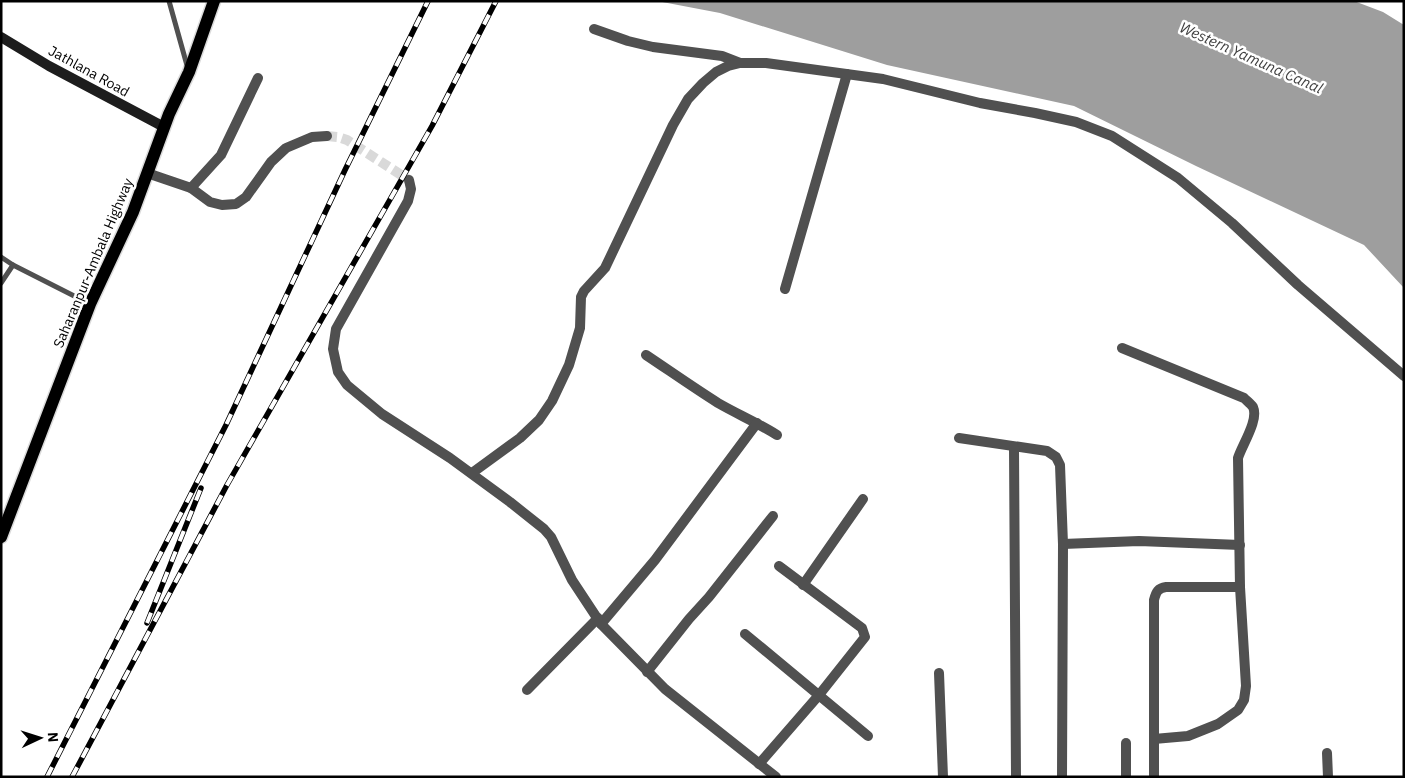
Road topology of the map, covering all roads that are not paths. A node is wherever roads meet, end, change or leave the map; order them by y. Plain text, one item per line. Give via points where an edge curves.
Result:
1 (169, 1) edge
2 (214, 1) edge
3 (594, 29) dead end
4 (1, 37) edge
5 (740, 63) junction
6 (188, 72) junction
7 (847, 74) junction
8 (258, 78) dead end
9 (164, 127) junction
10 (327, 136) tunnel mouth
11 (147, 173) junction
12 (408, 180) dead end
13 (191, 188) junction
14 (1, 257) edge
15 (13, 265) junction
16 (1, 283) edge
17 (785, 289) dead end
18 (90, 304) junction
19 (1122, 348) dead end
20 (646, 355) dead end
21 (1404, 376) edge
22 (757, 423) junction
23 (777, 435) dead end
24 (959, 438) dead end
25 (1014, 447) junction
26 (472, 474) junction
27 (863, 499) dead end
28 (773, 516) dead end
29 (1, 537) edge
30 (1062, 544) junction
31 (1240, 545) junction
32 (779, 566) dead end
33 (803, 585) junction
34 (1240, 587) junction
35 (600, 621) junction
36 (744, 634) dead end
37 (647, 672) junction
38 (939, 673) dead end
39 (527, 690) dead end
40 (819, 695) junction
41 (868, 736) dead end
42 (1154, 739) junction
43 (1126, 743) dead end
44 (1327, 753) dead end
45 (759, 764) junction
46 (776, 777) edge
47 (943, 777) edge
48 (1016, 777) edge
49 (1062, 777) edge
50 (1126, 777) edge
51 (1154, 777) edge
52 (1328, 777) edge

1 - 6 lane
2 - 6 main road, Saharanpur-Ambala Highway
3 - 5 street via 653,47 722,56
4 - 9 street, Jathlana Road
5 - 7 street via 766,62
5 - 26 street via 716,72 703,83 688,99 673,125 605,268 581,297 580,328 569,365 539,420
6 - 9 main road, Saharanpur-Ambala Highway
7 - 17 street
7 - 21 street via 1076,122 1112,136 1185,184
8 - 13 street via 221,155
9 - 11 main road, Saharanpur-Ambala Highway
10 - 13 street via 312,137 286,148 271,162 246,197 236,204 210,202
11 - 13 street
11 - 18 main road, Saharanpur-Ambala Highway via 133,212
12 - 26 street via 411,188 408,200 336,329 333,349 338,372 347,385 382,414
14 - 15 lane
15 - 16 lane
15 - 18 lane
18 - 29 main road, Saharanpur-Ambala Highway
19 - 31 street via 1244,398 1253,406 1254,421 1238,458
20 - 22 street
22 - 23 street
22 - 35 street via 655,560
24 - 25 street
25 - 30 street via 1047,451 1059,461
25 - 48 street
26 - 35 street via 550,537 572,580
27 - 33 street
28 - 37 street
30 - 31 street via 1139,541
30 - 49 street
31 - 34 street
32 - 33 street
33 - 40 street via 862,628 865,635
34 - 42 street via 1244,700 1238,710 1218,724 1188,736
34 - 42 street via 1166,586 1157,590 1154,600
35 - 37 street
35 - 39 street
36 - 40 street
37 - 45 street
38 - 47 street
40 - 41 street
40 - 45 street
42 - 51 street
43 - 50 street
44 - 52 street
45 - 46 street

